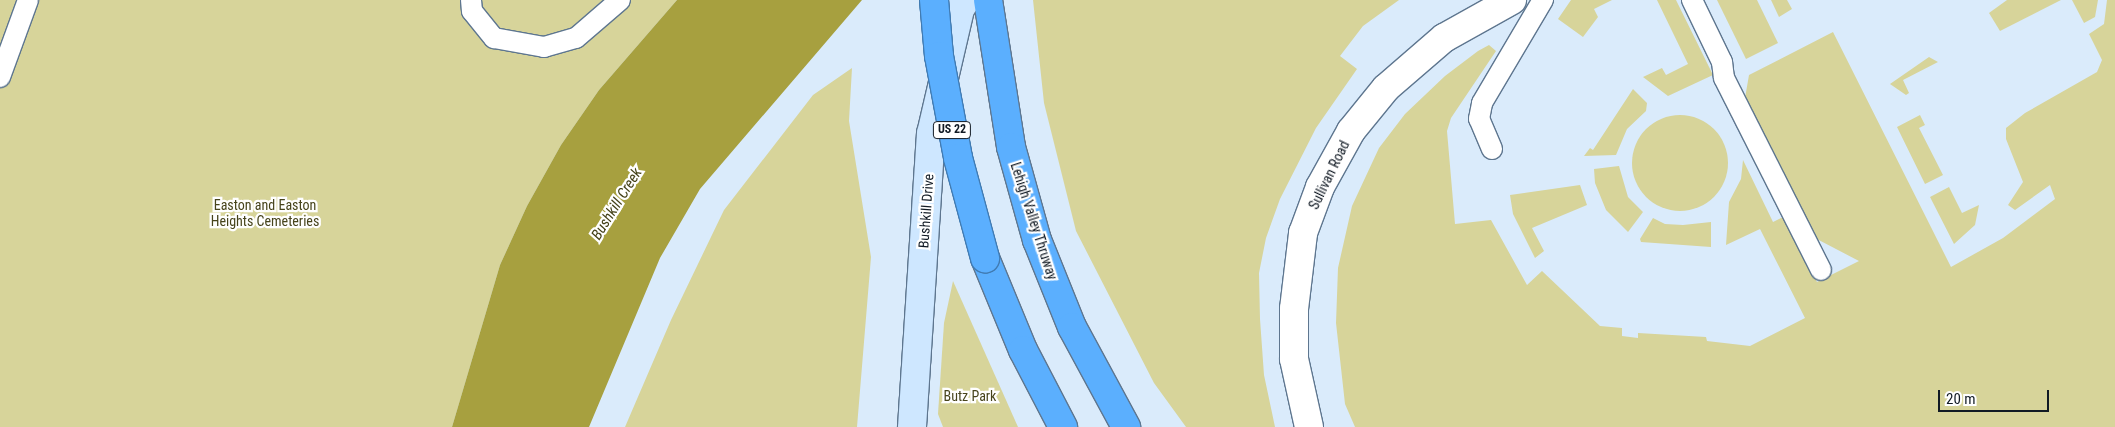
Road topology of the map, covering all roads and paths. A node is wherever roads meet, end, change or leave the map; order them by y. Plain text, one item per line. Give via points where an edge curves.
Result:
1 (28, 0) edge
2 (471, 0) edge
3 (620, 0) edge
4 (934, 0) edge
5 (966, 0) edge
6 (988, 0) edge
7 (1512, 0) edge
8 (1543, 0) edge
9 (1692, 0) edge
10 (0, 77) edge
11 (1492, 149) dead end
12 (1821, 270) dead end
13 (912, 427) edge
14 (1063, 427) edge
15 (1126, 427) edge
16 (1310, 427) edge

1 - 10 lane
2 - 3 lane via 472,11 494,38 544,47 576,38
4 - 14 highway, US 22, bridge via 939,56 958,158 985,258 1023,350
5 - 13 street, Bushkill Drive via 960,9 931,134
6 - 15 highway, Lehigh Valley Thruway via 1011,147 1037,240 1072,327
7 - 16 street, Sullivan Road via 1444,38 1386,88 1351,130 1320,187 1303,233 1294,308 1294,359
8 - 11 lane via 1482,103 1479,119
9 - 12 lane via 1722,62 1724,78

